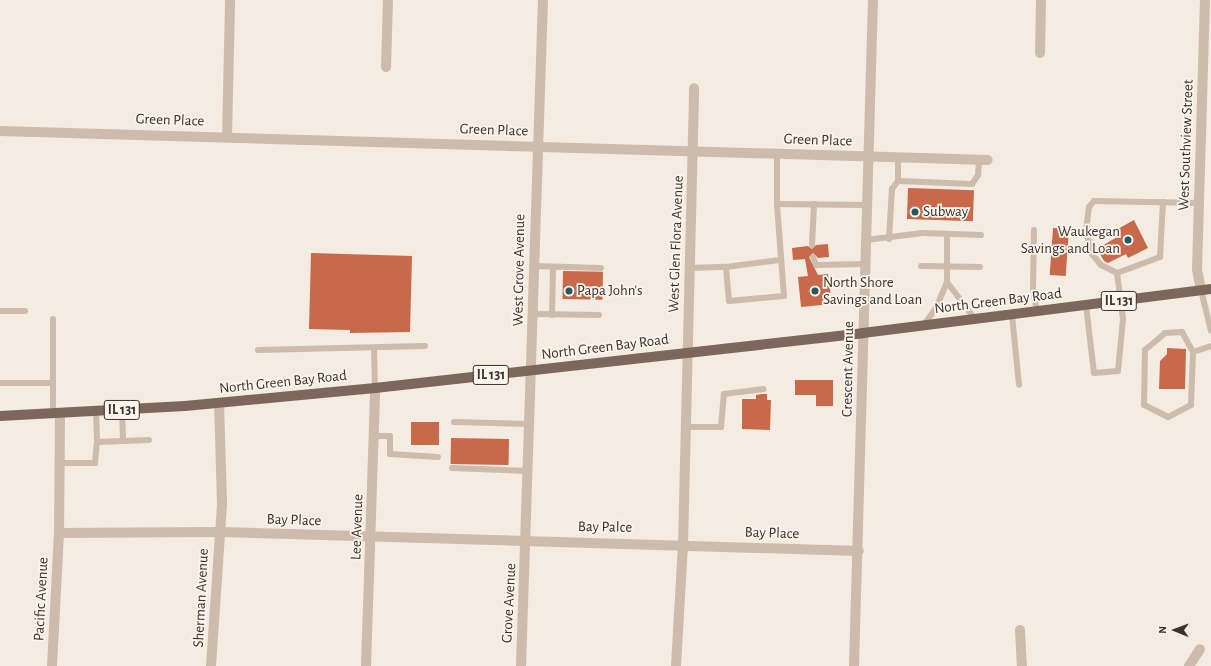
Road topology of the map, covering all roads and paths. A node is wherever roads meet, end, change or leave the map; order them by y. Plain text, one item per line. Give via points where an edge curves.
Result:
1 (230, 0) edge
2 (388, 0) edge
3 (542, 0) edge
4 (873, 0) edge
5 (1041, 0) edge
6 (1205, 0) edge
7 (1040, 52) dead end
8 (386, 67) dead end
9 (694, 88) dead end
10 (0, 131) edge
11 (227, 137) junction
12 (536, 147) junction
13 (693, 151) junction
14 (777, 154) junction
15 (868, 156) junction
16 (898, 157) junction
17 (983, 160) joint
18 (898, 181) junction
19 (1162, 202) junction
20 (1199, 203) junction
21 (777, 204) junction
22 (814, 204) junction
23 (867, 205) junction
24 (1034, 230) dead end
25 (947, 234) junction
26 (981, 235) dead end
27 (889, 239) junction
28 (866, 240) junction
29 (812, 245) dead end
30 (813, 257) dead end
31 (780, 260) junction
32 (866, 264) junction
33 (534, 266) junction
34 (921, 266) dead end
35 (553, 267) junction
36 (726, 267) junction
37 (947, 267) junction
38 (980, 267) dead end
39 (601, 268) dead end
40 (690, 268) junction
41 (1117, 273) junction
42 (947, 282) junction
43 (1206, 290) edge
44 (1121, 301) junction
45 (1086, 305) junction
46 (0, 311) edge
47 (24, 311) dead end
48 (1037, 312) junction
49 (533, 314) junction
50 (552, 314) junction
51 (599, 315) dead end
52 (1012, 315) junction
53 (53, 319) dead end
54 (976, 319) junction
55 (923, 326) junction
56 (1211, 331) edge
57 (864, 333) junction
58 (424, 346) dead end
59 (1211, 346) edge
60 (374, 348) junction
61 (258, 350) dead end
62 (688, 352) junction
63 (1193, 352) junction
64 (532, 370) junction
65 (0, 383) edge
66 (53, 383) junction
67 (1018, 385) dead end
68 (375, 388) junction
69 (764, 389) dead end
70 (218, 404) junction
71 (122, 410) junction
72 (96, 412) junction
73 (56, 413) junction
74 (0, 416) edge
75 (454, 422) dead end
76 (530, 424) junction
77 (686, 427) junction
78 (374, 436) junction
79 (149, 440) dead end
80 (123, 441) junction
81 (97, 442) junction
82 (438, 456) dead end
83 (60, 462) junction
84 (452, 468) dead end
85 (528, 471) junction
86 (220, 532) junction
87 (59, 533) junction
88 (372, 538) junction
89 (527, 541) junction
90 (683, 545) junction
91 (859, 551) junction
92 (1020, 630) dead end
93 (1200, 649) dead end
94 (52, 666) edge
95 (212, 666) edge
96 (366, 666) edge
97 (521, 666) edge
98 (676, 666) edge
99 (854, 666) edge
100 (1022, 666) edge
101 (1189, 666) edge

1 - 11 street
2 - 8 street
3 - 12 street, West Grove Avenue via 540,129
4 - 15 street, Crescent Avenue
5 - 7 street
6 - 20 street, West Southview Street
9 - 13 street, West Glen Flora Avenue
10 - 11 street, Green Place
11 - 12 street, Green Place
12 - 13 street, Green Place
12 - 33 street, West Grove Avenue
13 - 14 street, Green Place
13 - 40 street, West Glen Flora Avenue
14 - 15 street, Green Place
14 - 21 lane
15 - 16 street, Green Place
15 - 23 street, Crescent Avenue
16 - 17 street, Green Place
16 - 18 lane
17 - 18 lane via 972,184
18 - 27 lane via 892,188
19 - 20 lane
19 - 41 lane via 1160,257
19 - 41 lane via 1094,201 1086,218 1088,243 1101,265
20 - 43 street, West Southview Street via 1197,269
21 - 22 lane
21 - 31 lane
22 - 23 lane
22 - 29 lane
23 - 28 street, Crescent Avenue
24 - 48 lane via 1033,289
25 - 26 lane
25 - 27 lane via 923,233
25 - 37 lane
27 - 28 lane
28 - 32 street, Crescent Avenue
30 - 32 lane via 816,265
31 - 36 lane
31 - 36 lane via 784,296 729,301
32 - 57 street, Crescent Avenue
33 - 35 lane
33 - 49 street, West Grove Avenue
34 - 37 lane
35 - 39 lane
35 - 50 lane
36 - 40 lane
37 - 38 lane
37 - 42 lane
40 - 62 street, West Glen Flora Avenue
41 - 44 lane
42 - 54 lane
42 - 55 lane via 936,308
43 - 44 main road, North Green Bay Road / IL 131
43 - 56 lane
44 - 45 main road, North Green Bay Road / IL 131
44 - 45 lane via 1118,371 1094,373
45 - 48 main road, North Green Bay Road / IL 131
46 - 47 lane
48 - 52 main road, North Green Bay Road / IL 131
49 - 50 lane
49 - 64 street, West Grove Avenue
50 - 51 lane
52 - 54 main road, North Green Bay Road / IL 131
52 - 67 lane
53 - 66 lane
54 - 55 main road, North Green Bay Road / IL 131
55 - 57 main road, North Green Bay Road / IL 131
57 - 62 main road, North Green Bay Road / IL 131
57 - 91 street, Crescent Avenue
58 - 60 lane
59 - 63 lane
60 - 61 lane
60 - 68 lane
62 - 64 main road, North Green Bay Road / IL 131
62 - 77 street, West Glen Flora Avenue
63 - 63 lane via 1191,405 1168,417 1144,405 1145,350 1165,333 1182,332
64 - 68 main road, North Green Bay Road / IL 131
64 - 76 street, West Grove Avenue
65 - 66 lane
66 - 73 lane
68 - 70 main road, North Green Bay Road / IL 131
68 - 78 street, Lee Avenue
69 - 77 lane via 724,394 721,427
70 - 71 main road, North Green Bay Road / IL 131
70 - 86 street, Sherman Avenue via 222,503
71 - 72 main road, North Green Bay Road / IL 131
71 - 80 lane
72 - 73 main road, North Green Bay Road / IL 131
72 - 81 lane
73 - 74 main road, North Green Bay Road / IL 131
73 - 83 street, Pacific Avenue
75 - 76 lane
76 - 85 street, West Grove Avenue
77 - 90 street, West Glen Flora Avenue
78 - 82 lane via 390,436 390,454
78 - 88 street, Lee Avenue
79 - 80 lane
80 - 81 lane
81 - 83 lane via 95,463
83 - 87 street, Pacific Avenue
84 - 85 lane
85 - 89 street, West Grove Avenue
86 - 87 street, Bay Place
86 - 88 street, Bay Place
86 - 95 street, Sherman Avenue
87 - 94 street, Pacific Avenue
88 - 89 street, Bay Place
88 - 96 street, Lee Avenue
89 - 90 street, Bay Palce
89 - 97 street, Grove Avenue
90 - 91 street, Bay Place
90 - 98 street, West Glen Flora Avenue
91 - 99 street, Crescent Avenue
92 - 100 street
93 - 101 street

